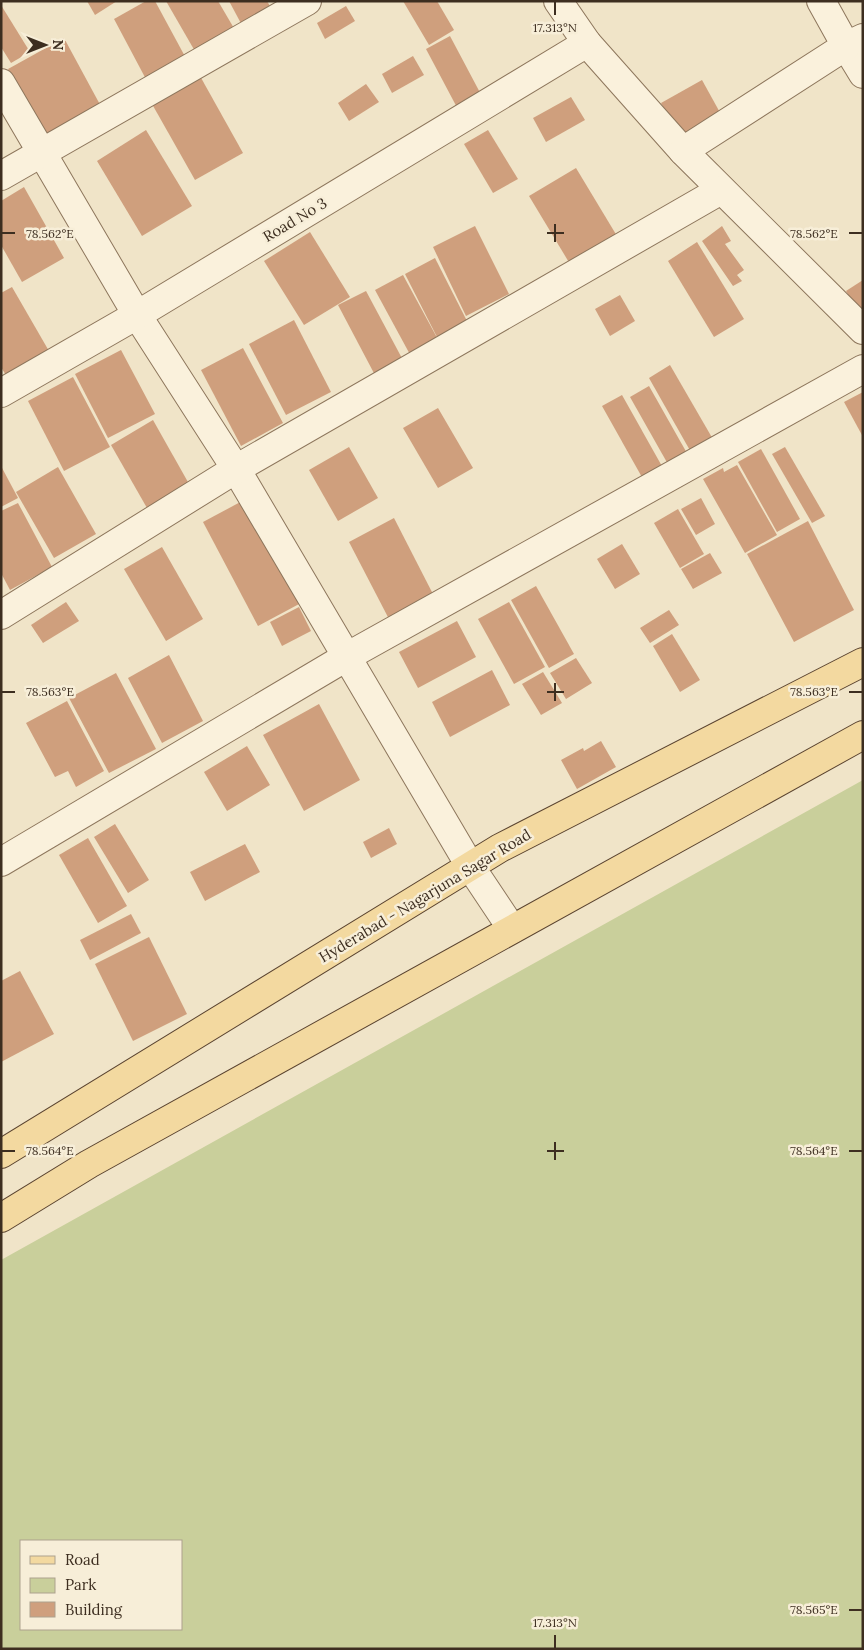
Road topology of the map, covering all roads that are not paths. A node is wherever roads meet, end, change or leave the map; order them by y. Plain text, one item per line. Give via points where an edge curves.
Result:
1 (307, 1) edge
2 (558, 1) edge
3 (821, 1) edge
4 (854, 42) edge
5 (587, 43) junction
6 (863, 74) edge
7 (1, 83) edge
8 (683, 151) junction
9 (43, 153) junction
10 (1, 176) edge
11 (721, 190) junction
12 (137, 315) junction
13 (863, 330) edge
14 (863, 369) edge
15 (1, 393) edge
16 (236, 469) junction
17 (1, 615) edge
18 (348, 656) junction
19 (863, 662) edge
20 (863, 735) edge
21 (1, 862) edge
22 (470, 866) junction
23 (512, 929) junction
24 (1, 1154) edge
25 (1, 1218) edge

1 - 9 street
2 - 5 street
3 - 4 street
4 - 6 street
4 - 8 street
5 - 8 street
5 - 12 street, Road No 3
7 - 9 street
8 - 11 street
9 - 10 street
9 - 12 street
11 - 13 street
11 - 16 street
12 - 15 street, Road No 3
12 - 16 street
14 - 18 street
16 - 17 street
16 - 18 street
18 - 21 street
18 - 22 street
19 - 22 main road, Hyderabad - Nagarjuna Sagar Road
20 - 23 main road
22 - 23 street
22 - 24 main road, Hyderabad - Nagarjuna Sagar Road
23 - 25 main road via 89,1164

